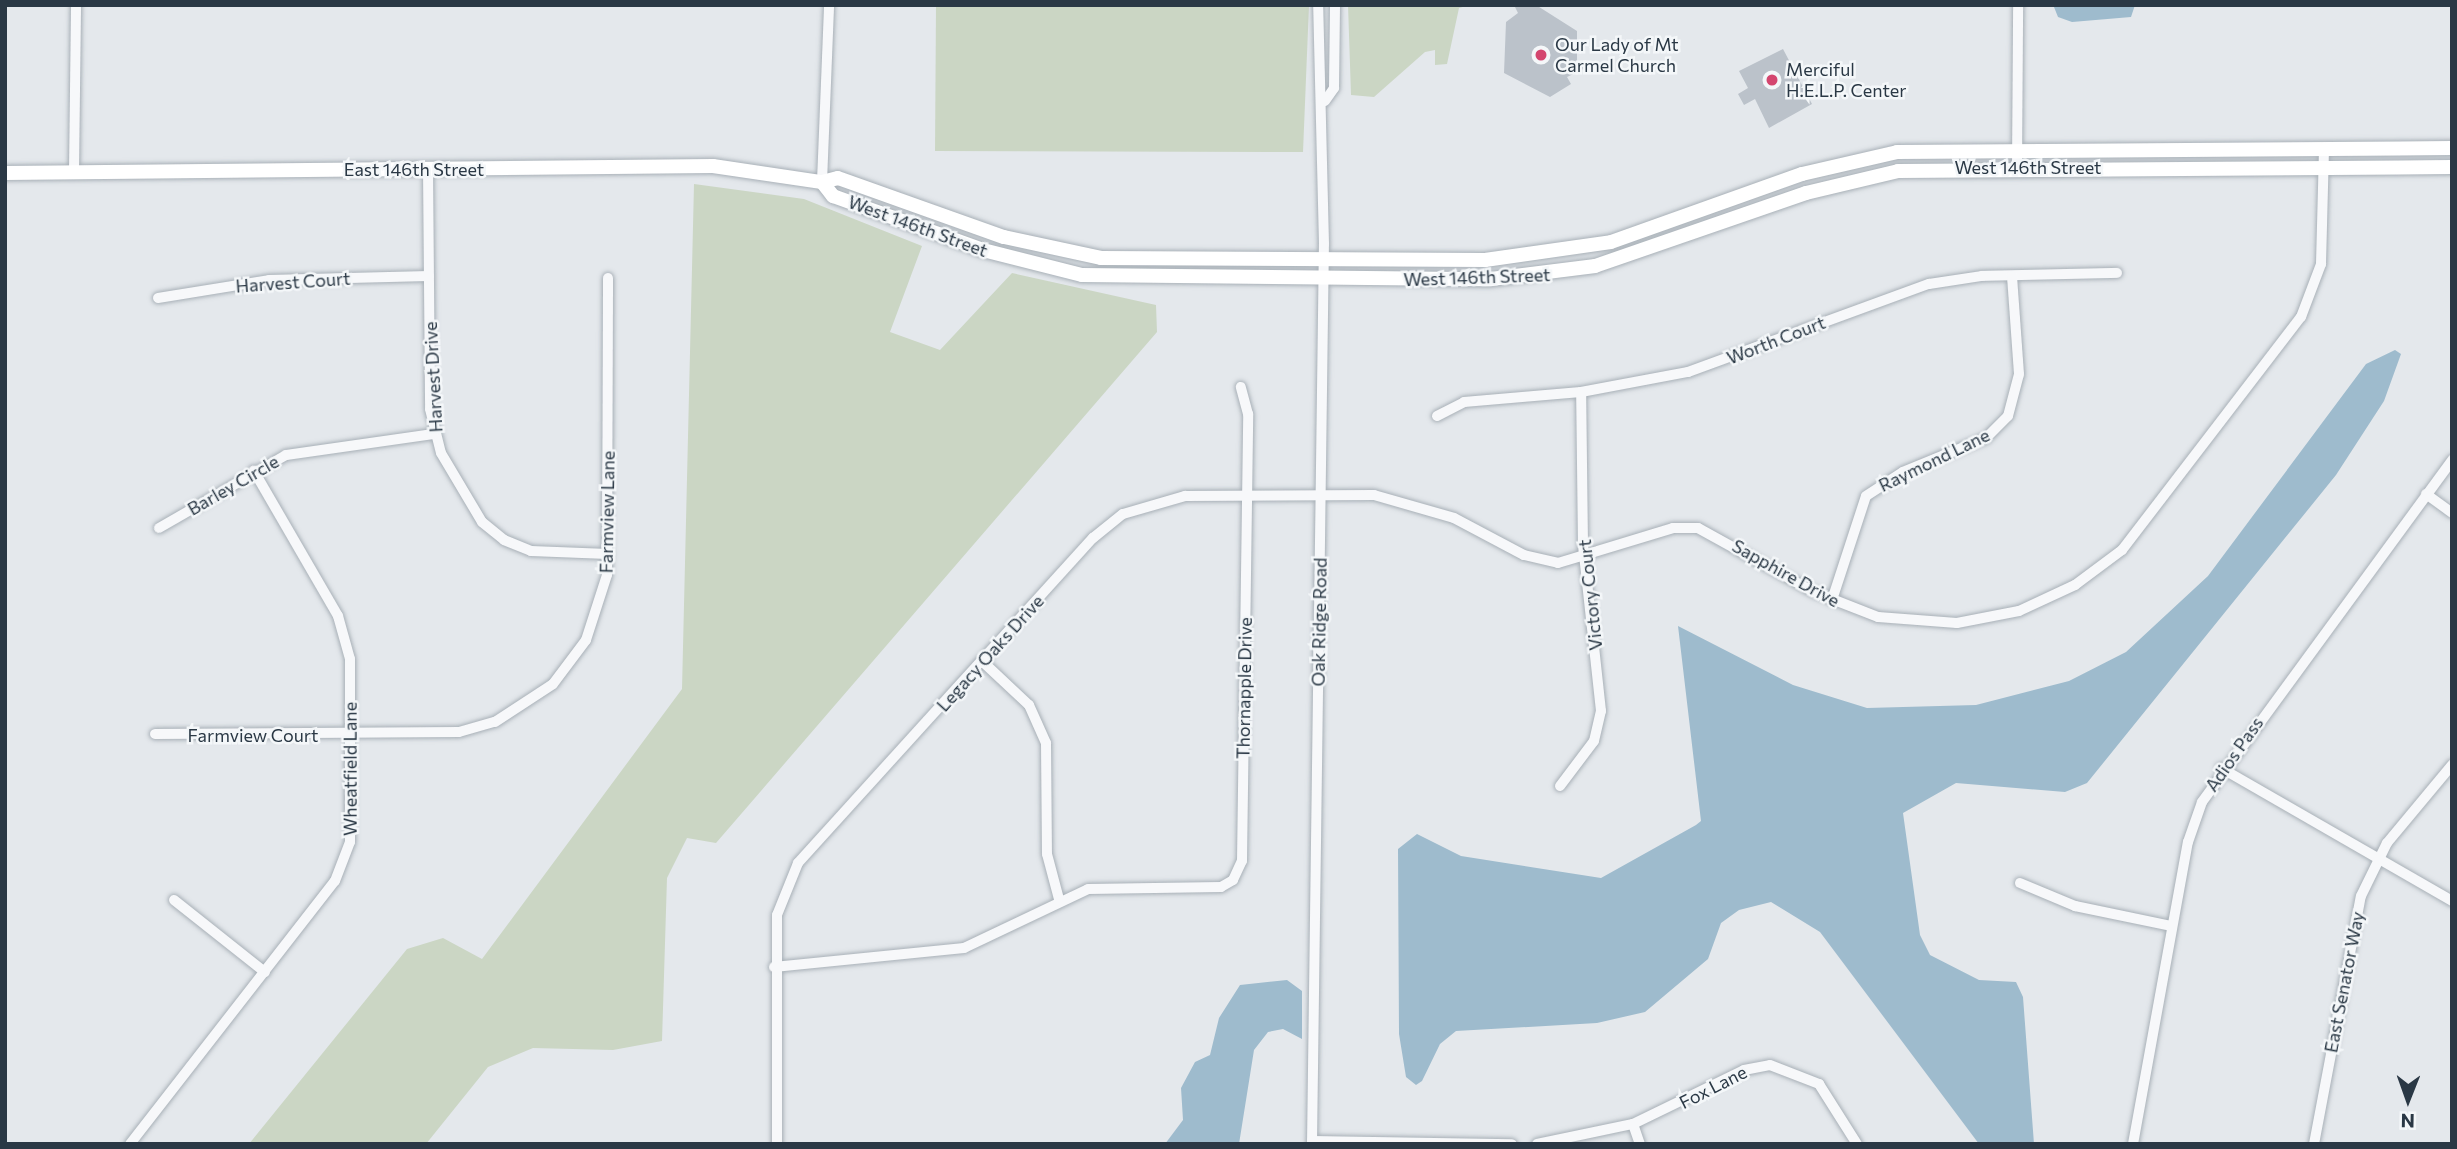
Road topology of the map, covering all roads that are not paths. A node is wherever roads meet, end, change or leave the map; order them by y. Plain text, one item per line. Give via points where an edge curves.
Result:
1 (76, 5) edge
2 (829, 5) edge
3 (1318, 5) edge
4 (1335, 5) edge
5 (2018, 5) edge
6 (1325, 101) junction
7 (2017, 148) junction
8 (2323, 148) junction
9 (2452, 148) edge
10 (2017, 167) junction
11 (2324, 167) junction
12 (2452, 167) edge
13 (428, 168) junction
14 (74, 172) junction
15 (5, 173) edge
16 (822, 182) junction
17 (1323, 261) junction
18 (2118, 273) dead end
19 (429, 276) junction
20 (2012, 276) junction
21 (608, 278) dead end
22 (1323, 280) junction
23 (158, 298) dead end
24 (1241, 387) dead end
25 (1581, 392) junction
26 (1437, 416) dead end
27 (433, 434) junction
28 (2452, 460) edge
29 (254, 471) junction
30 (1320, 492) junction
31 (1247, 494) junction
32 (2426, 494) junction
33 (2452, 513) edge
34 (159, 528) dead end
35 (608, 554) junction
36 (1584, 559) junction
37 (1832, 600) junction
38 (983, 662) junction
39 (155, 734) dead end
40 (351, 735) junction
41 (2452, 765) edge
42 (2221, 768) junction
43 (1560, 786) dead end
44 (2378, 859) junction
45 (2020, 883) dead end
46 (1059, 898) junction
47 (174, 900) dead end
48 (2452, 901) edge
49 (2172, 926) junction
50 (775, 967) junction
51 (265, 972) junction
52 (1633, 1124) junction
53 (1312, 1143) edge
54 (130, 1144) edge
55 (777, 1144) edge
56 (1512, 1144) edge
57 (1537, 1144) edge
58 (1640, 1144) edge
59 (1857, 1144) edge
60 (2133, 1144) edge
61 (2314, 1144) edge

1 - 14 street
2 - 16 street
3 - 6 street, Oak Ridge Road via 1317,88
4 - 6 street, Oak Ridge Road via 1334,88
5 - 7 street
6 - 17 street, Oak Ridge Road
7 - 8 main road, West 146th Street
7 - 10 street
7 - 17 main road, West 146th Street via 1926,149 1849,161 1563,253
8 - 9 main road, West 146th Street
8 - 11 street, Sapphire Drive
10 - 11 main road, West 146th Street
10 - 22 main road, West 146th Street via 1912,170 1843,182 1570,272 1490,279
11 - 12 main road, West 146th Street
11 - 37 street, Sapphire Drive via 2321,264 2306,309 2143,527 2114,557 2049,599 1988,619 1907,621
13 - 14 main road, East 146th Street
13 - 16 main road, East 146th Street via 713,166
13 - 19 street, Harvest Drive
14 - 15 main road, East 146th Street
16 - 17 main road, West 146th Street via 838,178 1004,237 1082,256
16 - 22 main road, West 146th Street via 833,196 1063,272 1140,280
17 - 22 street, Oak Ridge Road
18 - 20 street, Worth Court
19 - 23 street, Harvest Court via 269,280
19 - 27 street, Harvest Drive
20 - 25 street, Worth Court via 1907,290 1688,372
20 - 37 street, Raymond Lane via 2019,374 2008,416 1986,438 1893,477 1866,496
21 - 35 street, Farmview Lane
22 - 30 street, Oak Ridge Road
24 - 31 street, Thornapple Drive via 1248,414
25 - 26 street, Worth Court via 1464,402
25 - 36 street, Victory Court
27 - 29 street, Barley Circle via 395,444 300,450
27 - 35 street, Harvest Drive via 472,508 493,533 531,551
28 - 32 street, Adios Pass
29 - 34 street, Barley Circle
29 - 40 street, Wheatfield Lane via 338,616 350,659
30 - 31 street, Legacy Oaks Drive
30 - 36 street, Sapphire Drive via 1374,495 1454,519 1544,562
30 - 53 street, Oak Ridge Road
31 - 38 street, Legacy Oaks Drive via 1163,499 1123,514 1093,538
31 - 46 street, Thornapple Drive via 1242,861 1233,880 1221,887 1104,887
32 - 33 street
32 - 42 street, Adios Pass
35 - 40 street, Farmview Lane via 603,598 586,640 529,703 458,732
36 - 37 street, Sapphire Drive via 1673,528 1698,528
36 - 43 street, Victory Court via 1601,711 1594,741
38 - 46 street via 1030,705 1046,743 1047,854
38 - 50 street, Legacy Oaks Drive via 798,863 777,915
39 - 40 street, Farmview Court
40 - 51 street, Wheatfield Lane via 345,863
41 - 44 street, East Senator Way via 2428,786
42 - 44 street
42 - 49 street, Adios Pass via 2188,842
44 - 48 street
44 - 61 street, East Senator Way via 2354,922
45 - 49 street via 2075,906
46 - 50 street via 964,948
47 - 51 street
49 - 60 street, Adios Pass
50 - 55 street, Legacy Oaks Drive
51 - 54 street, Wheatfield Lane
52 - 57 street, Fox Lane
52 - 58 street
52 - 59 street, Fox Lane via 1744,1069 1780,1066 1819,1084
53 - 56 street

